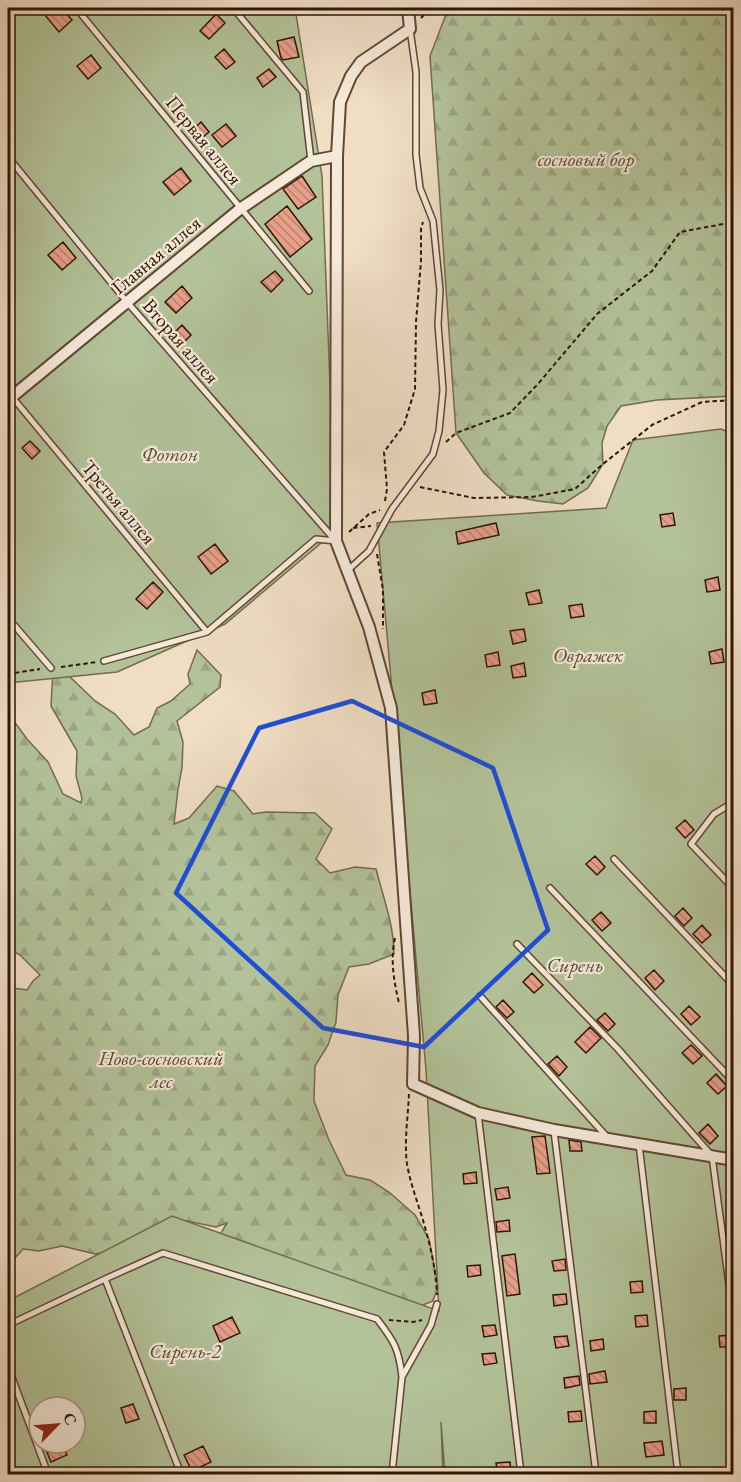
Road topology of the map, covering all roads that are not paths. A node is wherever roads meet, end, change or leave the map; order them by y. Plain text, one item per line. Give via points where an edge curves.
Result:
1 (76, 8) edge
2 (232, 8) edge
3 (408, 8) edge
4 (410, 29) junction
5 (337, 156) junction
6 (8, 158) edge
7 (311, 161) junction
8 (240, 208) junction
9 (309, 291) dead end
10 (127, 302) junction
11 (9, 396) edge
12 (336, 541) junction
13 (347, 571) junction
14 (8, 618) edge
15 (207, 632) junction
16 (104, 661) dead end
17 (51, 668) dead end
18 (734, 802) edge
19 (614, 859) dead end
20 (550, 888) dead end
21 (734, 889) edge
22 (517, 944) dead end
23 (734, 986) edge
24 (480, 996) dead end
25 (734, 1082) edge
26 (478, 1113) junction
27 (554, 1130) junction
28 (610, 1139) junction
29 (639, 1144) junction
30 (712, 1156) junction
31 (734, 1160) edge
32 (105, 1279) junction
33 (437, 1304) road end
34 (734, 1322) edge
35 (8, 1325) edge
36 (8, 1367) edge
37 (402, 1377) junction
38 (48, 1474) edge
39 (181, 1474) edge
40 (392, 1474) edge
41 (521, 1474) edge
42 (596, 1474) edge
43 (678, 1474) edge

1 - 8 lane, Первая аллея
2 - 7 lane via 303,92
3 - 4 street
4 - 5 street via 361,62 351,76 340,102
4 - 13 lane via 416,72 416,155 420,188 433,221 440,290 439,431 434,454 392,508 369,551
5 - 7 street, Главная аллея
5 - 12 street
6 - 10 lane, Вторая аллея
7 - 8 street, Главная аллея
8 - 9 lane, Первая аллея
8 - 10 street, Главная аллея
10 - 11 street, Главная аллея
10 - 12 lane, Вторая аллея
11 - 15 lane, Третья аллея
12 - 13 street
12 - 15 lane via 316,539
13 - 26 street via 369,627 391,708 414,1036 413,1084
14 - 17 lane
15 - 16 lane
18 - 21 lane via 714,814 691,844
19 - 23 lane
20 - 25 lane
22 - 30 lane via 618,1049
24 - 28 lane
26 - 27 street
26 - 41 lane
27 - 28 street
27 - 42 lane
28 - 29 street
29 - 30 street
29 - 43 lane
30 - 31 street
30 - 34 lane
32 - 35 lane
32 - 37 lane via 163,1253 377,1319 400,1355
32 - 39 lane
33 - 37 lane via 431,1325
36 - 38 lane
37 - 40 lane

